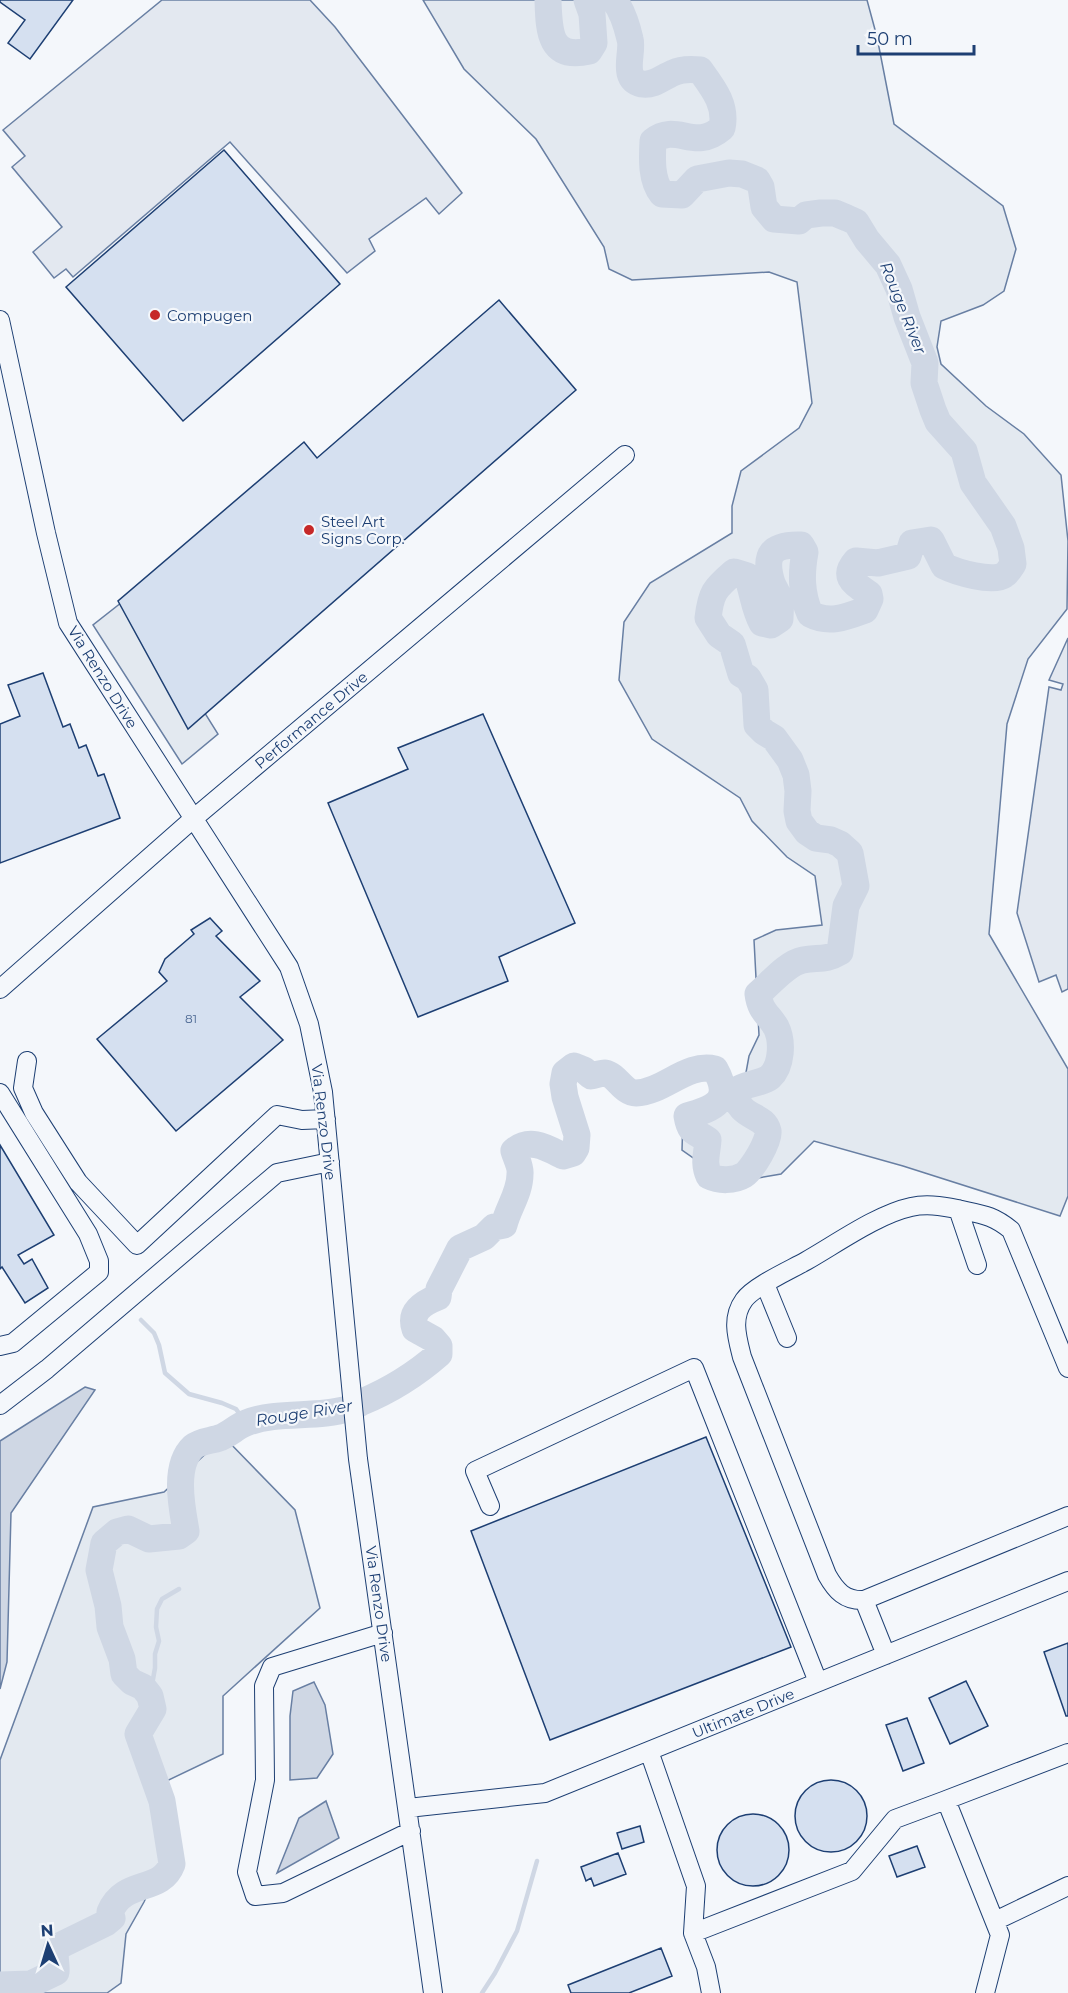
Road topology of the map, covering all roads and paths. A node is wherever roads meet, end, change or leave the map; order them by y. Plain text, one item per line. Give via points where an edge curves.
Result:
1 (0, 320) edge
2 (625, 455) dead end
3 (193, 819) junction
4 (0, 989) edge
5 (27, 1061) dead end
6 (0, 1093) edge
7 (326, 1119) junction
8 (330, 1162) junction
9 (958, 1209) junction
10 (977, 1264) dead end
11 (765, 1284) junction
12 (787, 1338) dead end
13 (0, 1346) edge
14 (1068, 1368) edge
15 (0, 1406) edge
16 (490, 1506) dead end
17 (1068, 1516) edge
18 (1068, 1581) edge
19 (864, 1600) junction
20 (383, 1633) junction
21 (886, 1655) junction
22 (818, 1682) junction
23 (649, 1750) junction
24 (1068, 1753) edge
25 (946, 1800) junction
26 (408, 1808) junction
27 (411, 1831) junction
28 (1068, 1886) edge
29 (995, 1921) junction
30 (693, 1933) junction
31 (433, 1993) edge
32 (711, 1993) edge
33 (985, 1993) edge

1 - 3 street, Via Renzo Drive via 68,623
2 - 3 street, Performance Drive
3 - 4 street, Performance Drive
3 - 7 street, Via Renzo Drive via 289,967 309,1024
5 - 7 street via 23,1088 34,1113 78,1182 137,1245 277,1115
6 - 13 street via 88,1234 99,1261 99,1272 13,1343
7 - 8 street, Via Renzo Drive
8 - 15 street via 277,1173
8 - 20 street, Via Renzo Drive via 358,1459
9 - 10 street
9 - 11 street via 911,1207 879,1220
9 - 14 street via 997,1219 1011,1230
11 - 12 street
11 - 19 street via 745,1298 738,1310 735,1322 742,1357 833,1587 854,1600
16 - 22 street via 475,1471 694,1368
17 - 19 street
18 - 21 street, Ultimate Drive
19 - 21 street
20 - 26 street, Via Renzo Drive
20 - 27 street via 272,1667 264,1686 265,1780 247,1872 255,1896 283,1893
21 - 22 street, Ultimate Drive
22 - 23 street, Ultimate Drive
23 - 26 street, Ultimate Drive via 545,1792
23 - 30 street via 696,1886
24 - 25 street
25 - 29 street
25 - 30 street via 896,1819 852,1871
26 - 27 street, Via Renzo Drive
27 - 31 street, Via Renzo Drive
28 - 29 street
29 - 33 street via 1000,1935
30 - 32 street

